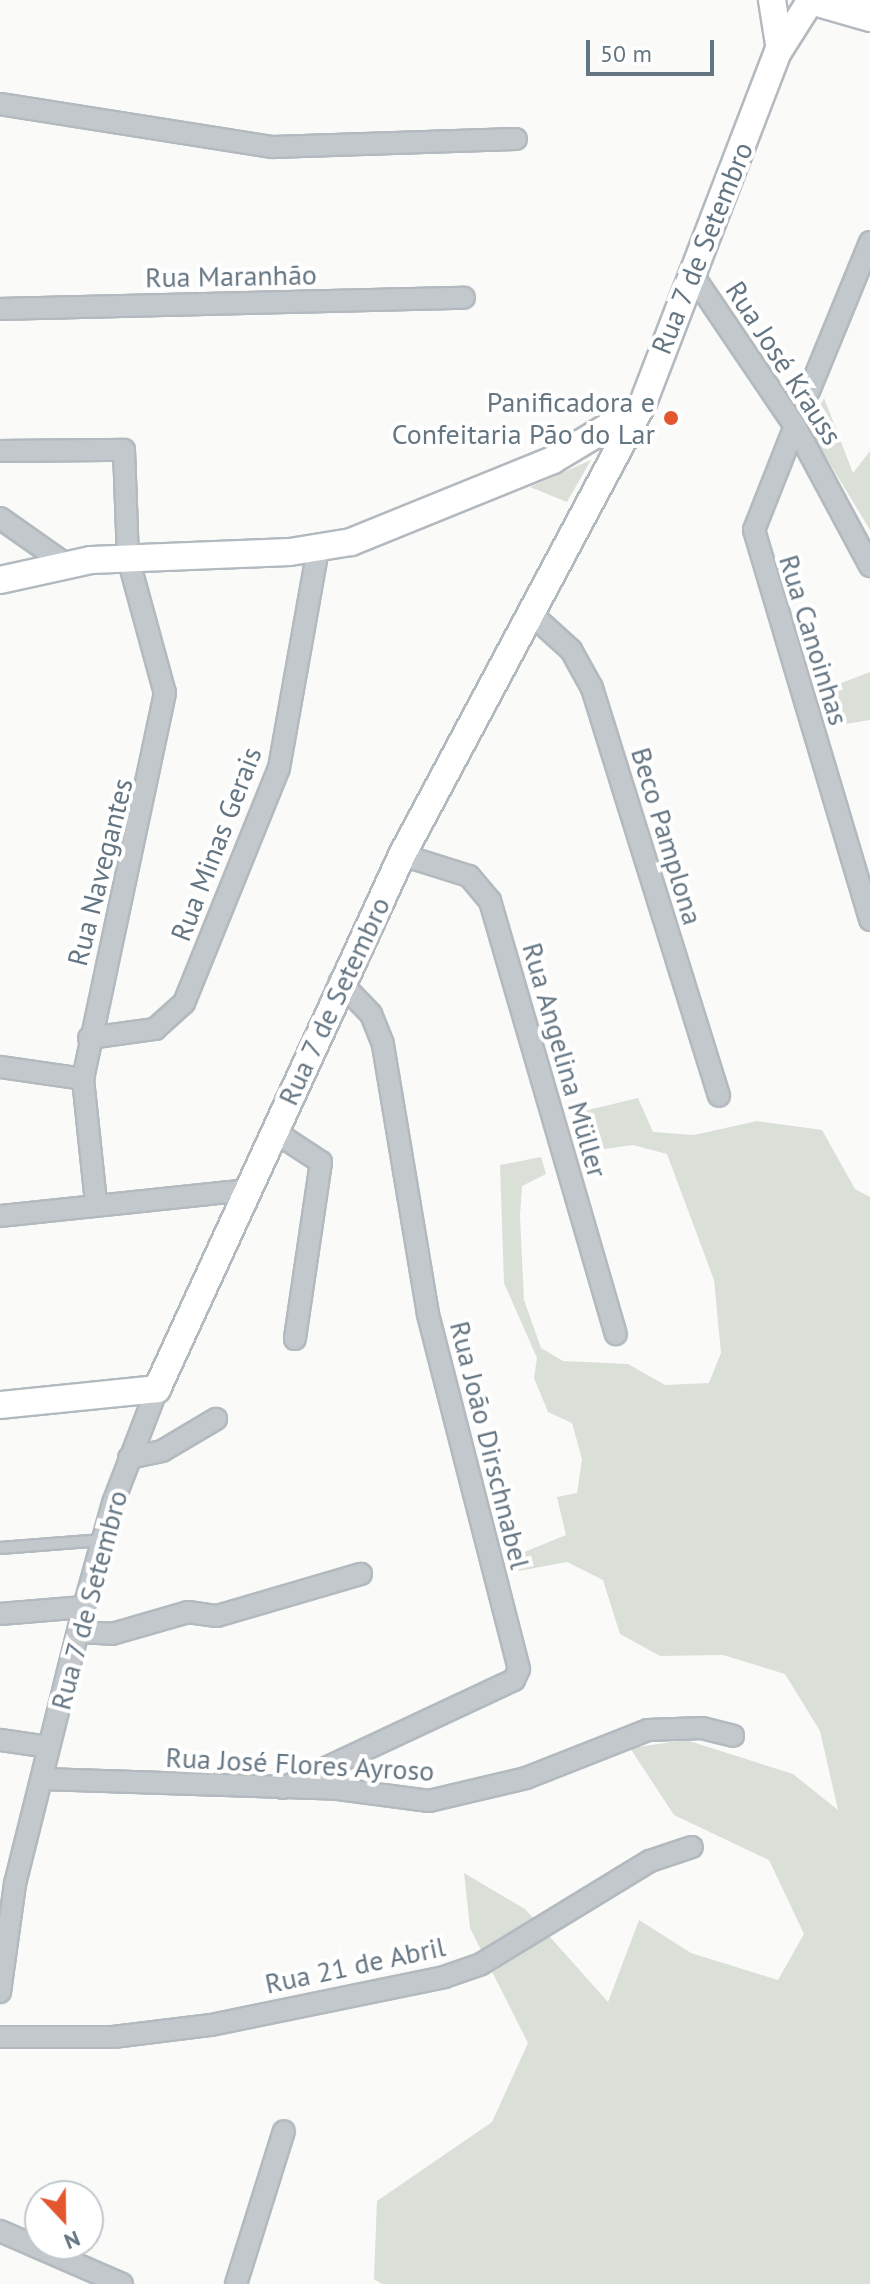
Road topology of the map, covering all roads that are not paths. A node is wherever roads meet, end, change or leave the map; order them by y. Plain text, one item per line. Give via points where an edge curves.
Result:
1 (772, 0) edge
2 (813, 0) edge
3 (870, 16) edge
4 (778, 52) junction
5 (0, 104) edge
6 (516, 139) dead end
7 (870, 242) edge
8 (694, 277) junction
9 (464, 298) dead end
10 (0, 309) edge
11 (809, 391) dead end
12 (643, 403) junction
13 (795, 426) junction
14 (584, 445) junction
15 (0, 451) edge
16 (609, 464) junction
17 (0, 518) edge
18 (318, 550) junction
19 (128, 558) junction
20 (64, 563) junction
21 (870, 566) edge
22 (0, 580) edge
23 (529, 612) junction
24 (402, 855) junction
25 (870, 920) edge
26 (340, 982) junction
27 (89, 1038) junction
28 (0, 1067) edge
29 (83, 1079) junction
30 (719, 1096) dead end
31 (275, 1132) junction
32 (249, 1190) junction
33 (96, 1202) junction
34 (0, 1216) edge
35 (616, 1334) dead end
36 (295, 1339) dead end
37 (157, 1389) junction
38 (0, 1405) edge
39 (216, 1419) dead end
40 (129, 1458) junction
41 (103, 1540) junction
42 (0, 1548) edge
43 (361, 1574) dead end
44 (84, 1607) junction
45 (0, 1614) edge
46 (78, 1632) junction
47 (733, 1736) dead end
48 (0, 1740) edge
49 (49, 1747) junction
50 (43, 1779) junction
51 (283, 1788) junction
52 (692, 1847) dead end
53 (8, 1882) edge
54 (4, 1943) edge
55 (0, 1992) edge
56 (0, 2037) edge
57 (284, 2131) dead end
58 (0, 2231) edge
59 (122, 2284) edge
60 (236, 2284) edge

1 - 4 street, Rua 7 de Setembro
2 - 3 main road
2 - 4 street, Rua 7 de Setembro
4 - 8 street, Rua 7 de Setembro
5 - 6 street via 273,147
7 - 11 street
8 - 12 street, Rua 7 de Setembro
8 - 13 street, Rua José Krauss
9 - 10 street, Rua Maranhão
12 - 14 street
12 - 16 street, Rua 7 de Setembro
13 - 21 street, Rua José Krauss
13 - 25 street, Rua Canoinhas via 754,530
14 - 16 street
14 - 18 street via 401,524
15 - 19 street, Rua Navegantes via 124,450
16 - 23 street, Rua 7 de Setembro
17 - 20 street
18 - 19 street
18 - 27 street, Rua Minas Gerais via 279,768 184,1003 155,1029
19 - 20 street
19 - 27 street, Rua Navegantes via 161,676 164,715
20 - 22 street
23 - 24 street, Rua 7 de Setembro
23 - 30 street, Beco Pamplona via 571,650 592,688
24 - 26 street, Rua 7 de Setembro
24 - 35 street, Rua Angelina Müller via 469,876 490,901
26 - 31 street, Rua 7 de Setembro
26 - 51 street, Rua João Dirschnabel via 371,1014 383,1044 437,1358 519,1669 514,1680
27 - 29 street, Rua Navegantes
28 - 29 street
29 - 33 street, Rua Navegantes
31 - 32 street, Rua 7 de Setembro
31 - 36 street via 321,1162
32 - 33 street
32 - 37 street, Rua 7 de Setembro
33 - 34 street
37 - 38 street
37 - 40 street, Rua 7 de Setembro
39 - 40 street via 162,1451
40 - 41 street, Rua 7 de Setembro
41 - 42 lane
41 - 44 street, Rua 7 de Setembro
43 - 46 street via 217,1616 188,1612 112,1634
44 - 45 street
44 - 46 street, Rua 7 de Setembro
46 - 49 street, Rua 7 de Setembro
47 - 51 street, Rua José Flores Ayroso via 702,1728 648,1730 449,1800
48 - 49 street
49 - 50 street, Rua 7 de Setembro
50 - 51 street, Rua José Flores Ayroso
50 - 53 street, Rua 7 de Setembro
52 - 56 street, Rua 21 de Abril via 650,1861 481,1964 444,1977 211,2025 113,2037
53 - 54 street, Rua 7 de Setembro
54 - 55 street, Rua 7 de Setembro
57 - 60 street
58 - 59 street

